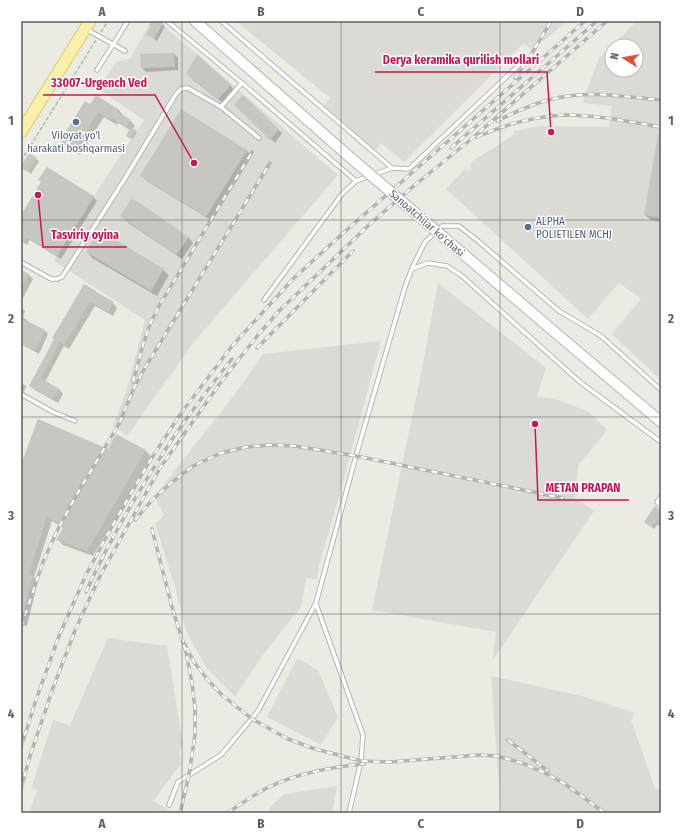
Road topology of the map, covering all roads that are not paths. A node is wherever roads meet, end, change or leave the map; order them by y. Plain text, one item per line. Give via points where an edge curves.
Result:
1 (128, 21) edge
2 (167, 21) edge
3 (195, 21) edge
4 (221, 21) edge
5 (87, 25) edge
6 (113, 44) junction
7 (125, 51) dead end
8 (519, 65) dead end
9 (97, 70) dead end
10 (242, 83) junction
11 (221, 107) junction
12 (21, 132) edge
13 (259, 138) dead end
14 (392, 168) junction
15 (356, 181) junction
16 (21, 262) edge
17 (412, 270) junction
18 (264, 300) dead end
19 (661, 390) edge
20 (21, 394) edge
21 (76, 421) dead end
22 (661, 422) edge
23 (661, 442) edge
24 (661, 496) edge
25 (661, 506) edge
26 (316, 603) junction
27 (170, 805) dead end
28 (349, 813) edge

1 - 6 lane
2 - 10 lane
3 - 22 main road, Sanoatchilar ko'chasi, bridge via 352,159
4 - 14 lane
5 - 6 lane via 98,36
5 - 12 main road
6 - 7 lane
6 - 9 lane
8 - 14 lane via 409,169
10 - 11 lane
10 - 15 lane
11 - 13 lane
11 - 16 lane via 188,88 181,89 62,278 50,279
14 - 15 lane
15 - 18 lane via 342,194
17 - 19 lane via 425,242 442,226 459,226 560,311 601,336
17 - 23 lane via 428,263 447,266 462,276 580,382
17 - 26 lane via 358,449
20 - 21 lane via 53,412
24 - 25 lane via 657,502
26 - 27 lane via 258,711 221,754 178,782
26 - 28 lane via 363,735 361,760

